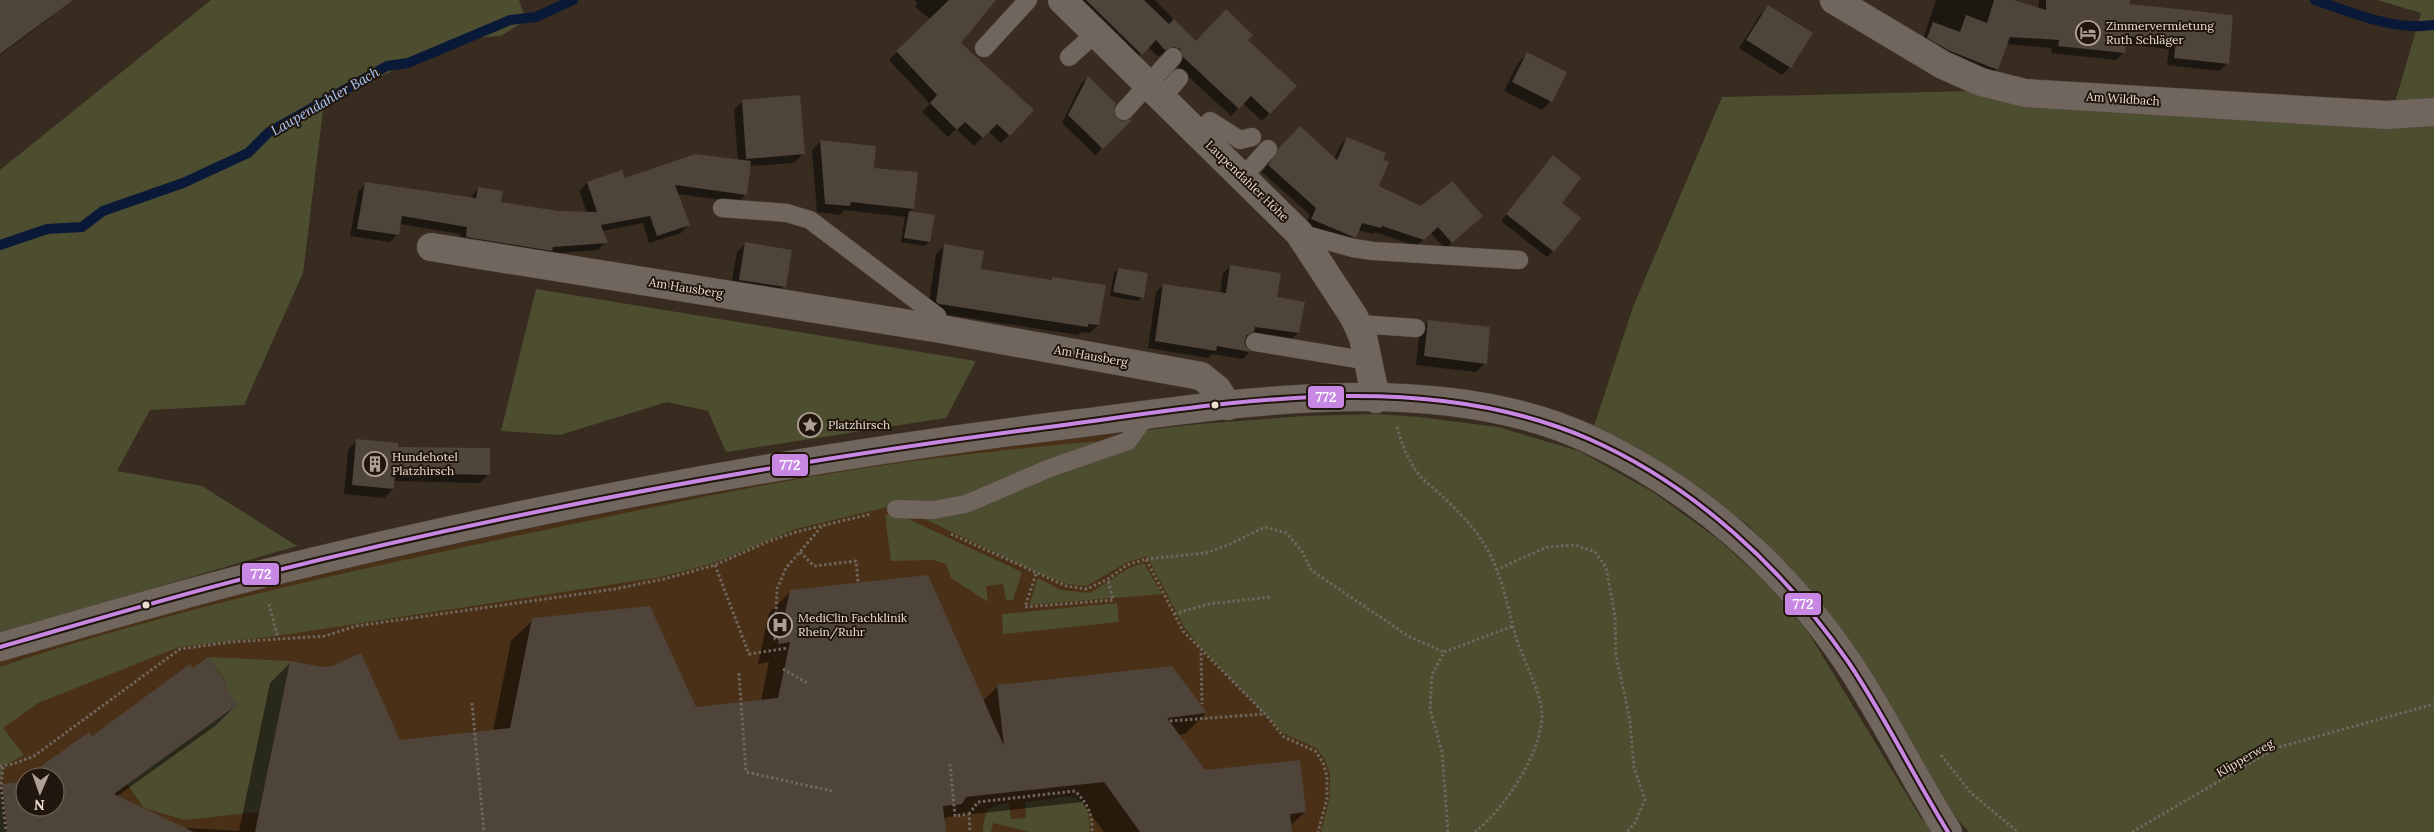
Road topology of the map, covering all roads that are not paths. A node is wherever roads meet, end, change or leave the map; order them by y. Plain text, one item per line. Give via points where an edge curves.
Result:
1 (1028, 0) edge
2 (1062, 0) edge
3 (1834, 0) edge
4 (1096, 33) junction
5 (984, 48) dead end
6 (1069, 57) dead end
7 (1173, 57) dead end
8 (1163, 87) junction
9 (1124, 110) dead end
10 (2434, 112) edge
11 (1199, 135) junction
12 (1252, 137) dead end
13 (1268, 149) dead end
14 (1242, 177) junction
15 (722, 208) dead end
16 (1299, 233) junction
17 (431, 247) dead end
18 (1519, 260) dead end
19 (1357, 324) junction
20 (1416, 328) dead end
21 (941, 329) junction
22 (1254, 342) dead end
23 (1369, 361) junction
24 (1382, 399) junction
25 (1228, 406) junction
26 (1148, 415) junction
27 (896, 509) road end
28 (0, 648) edge
29 (1948, 832) edge

1 - 5 lane
2 - 4 main road, Laupendahler Höhe
3 - 10 main road, Am Wildbach via 1944,65 1981,82 2025,93 2386,115
4 - 6 lane
4 - 8 main road, Laupendahler Höhe
7 - 8 lane
8 - 9 lane
8 - 11 main road, Laupendahler Höhe
11 - 12 lane via 1210,121 1240,140
11 - 14 main road, Laupendahler Höhe
13 - 14 lane
14 - 16 main road, Laupendahler Höhe
15 - 21 lane via 788,213 810,220 937,316
16 - 18 lane via 1373,251
16 - 19 main road, Laupendahler Höhe
17 - 21 main road, Am Hausberg
19 - 20 lane
19 - 23 main road, Laupendahler Höhe
21 - 25 main road, Am Hausberg via 1201,376 1217,389
22 - 23 lane
23 - 24 main road, Laupendahler Höhe
24 - 25 main road via 1297,399
24 - 29 main road via 1462,403 1499,409 1548,423 1626,458 1727,526 1769,564 1826,631 1877,709
25 - 26 main road
26 - 27 lane via 1128,441 1050,468 966,504 933,510
26 - 28 main road via 821,458 524,514 261,574 146,604

